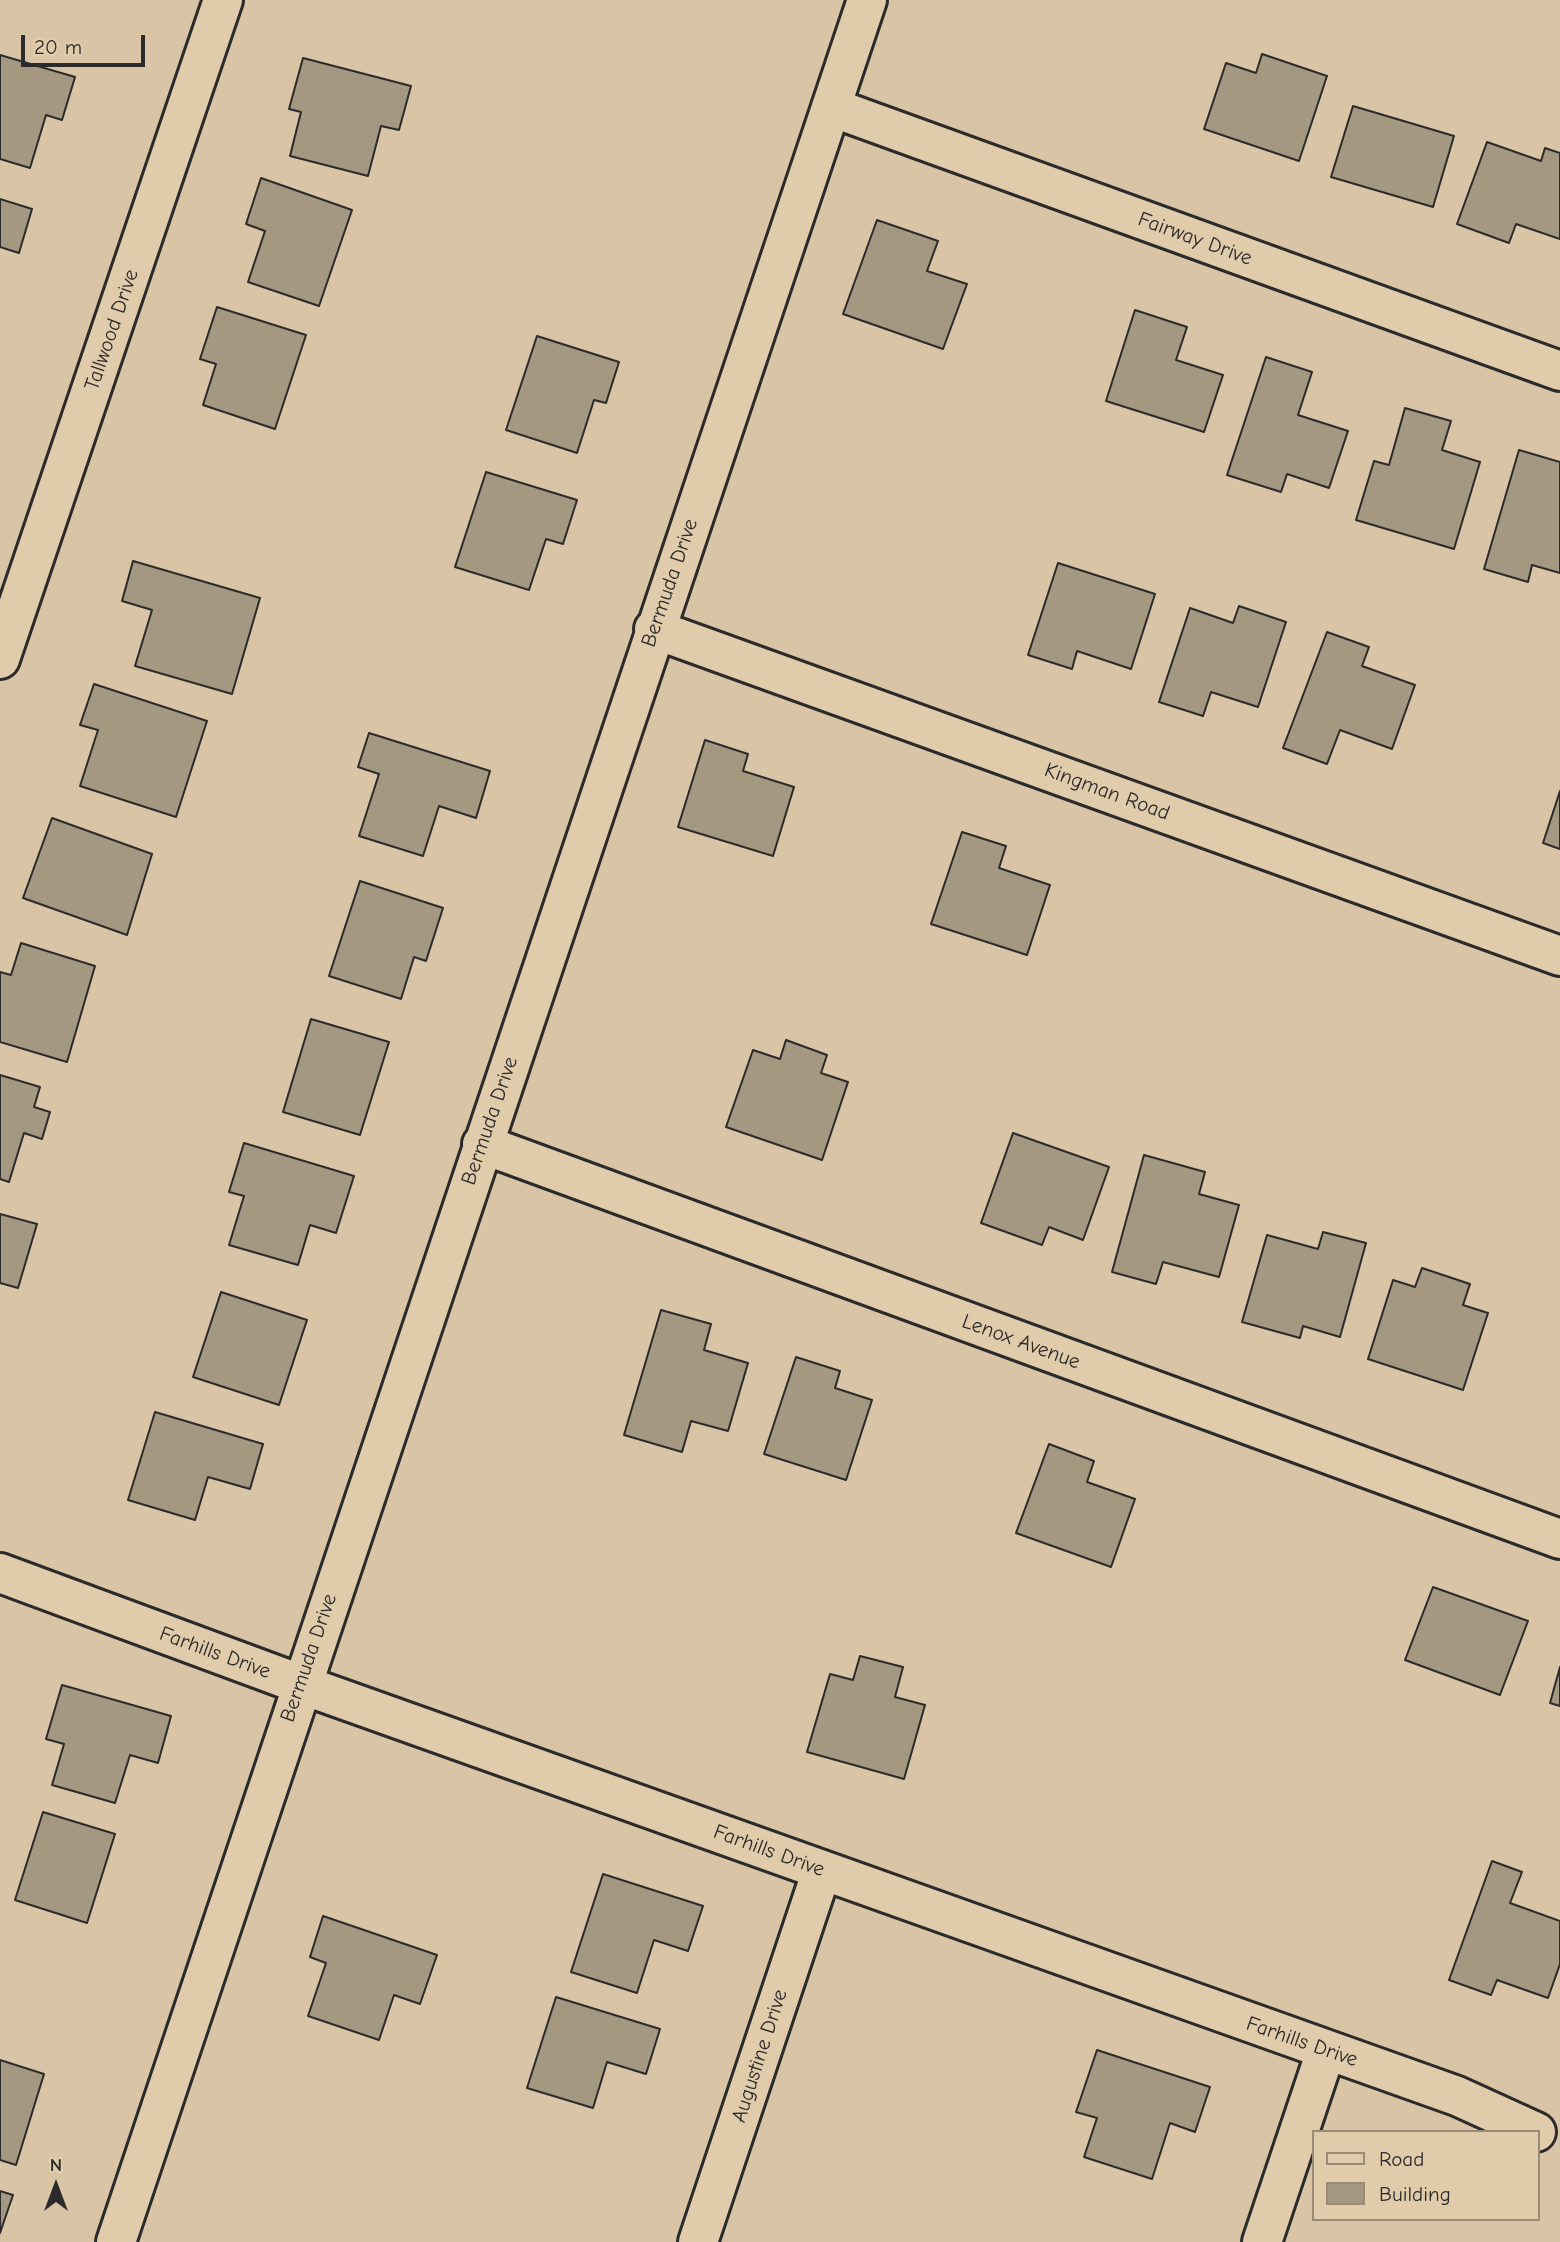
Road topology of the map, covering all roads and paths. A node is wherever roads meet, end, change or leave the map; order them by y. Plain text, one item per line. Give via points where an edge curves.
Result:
1 (223, 0) edge
2 (867, 0) edge
3 (831, 107) junction
4 (1560, 371) edge
5 (654, 629) junction
6 (0, 659) edge
7 (1560, 956) edge
8 (482, 1144) junction
9 (1560, 1539) edge
10 (0, 1573) edge
11 (300, 1684) junction
12 (822, 1870) junction
13 (1325, 2051) junction
14 (1532, 2130) edge
15 (1539, 2133) edge
16 (1560, 2143) edge
17 (116, 2242) edge
18 (698, 2242) edge
19 (1262, 2242) edge

1 - 6 street, Tallwood Drive
2 - 3 street, Bermuda Drive
3 - 4 street, Fairway Drive
3 - 5 street, Bermuda Drive
5 - 7 street, Kingman Road
5 - 8 street, Bermuda Drive
8 - 9 street, Lenox Avenue
8 - 11 street, Bermuda Drive
10 - 11 street, Farhills Drive
11 - 12 street, Farhills Drive
11 - 17 street, Bermuda Drive
12 - 13 street, Farhills Drive
12 - 18 street, Augustine Drive
13 - 14 street, Farhills Drive via 1457,2096
13 - 19 street
15 - 16 street, Farhills Drive

